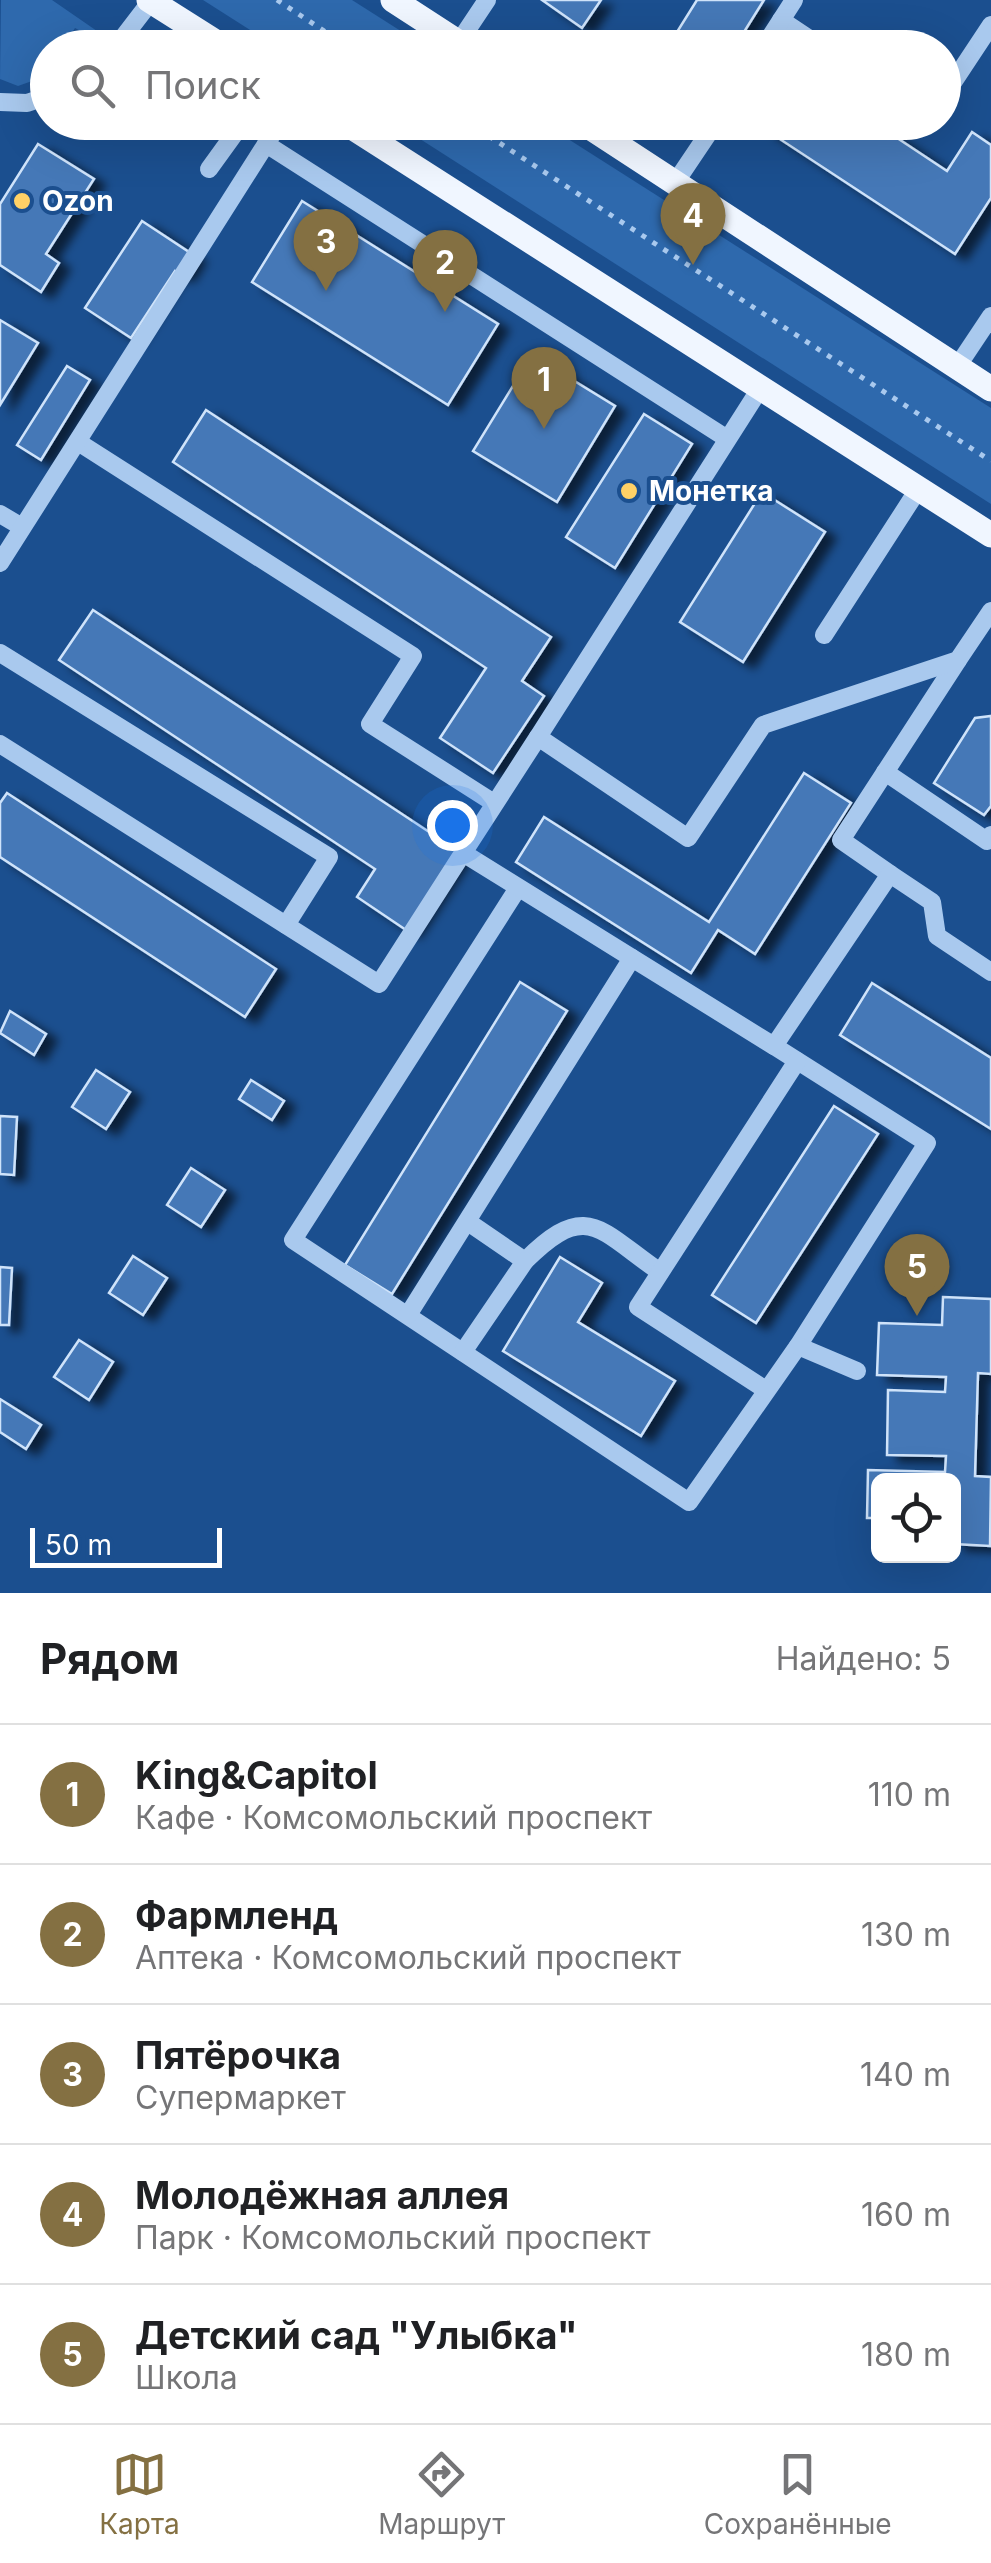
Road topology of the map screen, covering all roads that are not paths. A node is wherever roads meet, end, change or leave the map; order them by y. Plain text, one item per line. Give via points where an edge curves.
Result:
1 (392, 0) edge
2 (487, 0) edge
3 (794, 0) edge
4 (150, 1) edge
5 (781, 20) junction
6 (991, 25) edge
7 (128, 30) edge
8 (196, 30) edge
9 (439, 30) edge
10 (471, 30) edge
11 (775, 30) edge
12 (796, 30) edge
13 (961, 70) edge
14 (0, 102) edge
15 (30, 102) edge
16 (230, 140) edge
17 (269, 140) edge
18 (372, 140) edge
19 (609, 140) edge
20 (704, 140) edge
21 (266, 144) junction
22 (209, 169) dead end
23 (675, 184) junction
24 (991, 316) edge
25 (957, 368) junction
26 (761, 387) junction
27 (991, 389) edge
28 (726, 438) junction
29 (78, 442) junction
30 (918, 488) junction
31 (0, 514) edge
32 (22, 527) junction
33 (991, 535) edge
34 (0, 562) edge
35 (991, 610) edge
36 (824, 635) dead end
37 (0, 653) edge
38 (958, 660) junction
39 (538, 738) junction
40 (0, 744) edge
41 (884, 772) junction
42 (494, 803) junction
43 (991, 835) edge
44 (463, 853) junction
45 (890, 874) junction
46 (518, 888) junction
47 (286, 925) junction
48 (632, 958) junction
49 (991, 972) edge
50 (774, 1046) junction
51 (797, 1061) junction
52 (468, 1222) junction
53 (525, 1261) junction
54 (660, 1272) junction
55 (408, 1315) junction
56 (798, 1346) junction
57 (463, 1352) junction
58 (857, 1371) dead end
59 (766, 1390) junction

1 - 9 main road
2 - 10 street
3 - 5 street
4 - 7 street
4 - 8 main road
5 - 11 street
5 - 12 street
6 - 13 street
14 - 15 street
16 - 22 street
17 - 21 street
18 - 26 main road
19 - 23 main road
20 - 23 street
21 - 28 street
21 - 29 street
23 - 25 main road
24 - 25 street
25 - 27 main road
26 - 28 street
26 - 30 main road
28 - 39 street
29 - 32 street
29 - 42 street via 414,656 370,724
30 - 33 main road
30 - 36 street
31 - 32 street
32 - 34 street
35 - 38 street
37 - 47 street via 329,857
38 - 39 street via 763,725 688,838
38 - 41 street
39 - 42 street
40 - 47 street
41 - 43 street via 988,840
41 - 45 street via 841,840
42 - 44 street
44 - 46 street
44 - 47 street via 379,984
45 - 49 street via 932,902 937,936
45 - 50 street
46 - 48 street
46 - 55 street via 292,1240
48 - 50 street
48 - 52 street
50 - 51 street
51 - 54 street
51 - 56 street via 928,1143
52 - 53 street
52 - 55 street
53 - 54 street via 570,1224 591,1224
53 - 57 street
54 - 59 street via 638,1308
55 - 57 street
56 - 58 street
56 - 59 street
57 - 59 street via 690,1502

